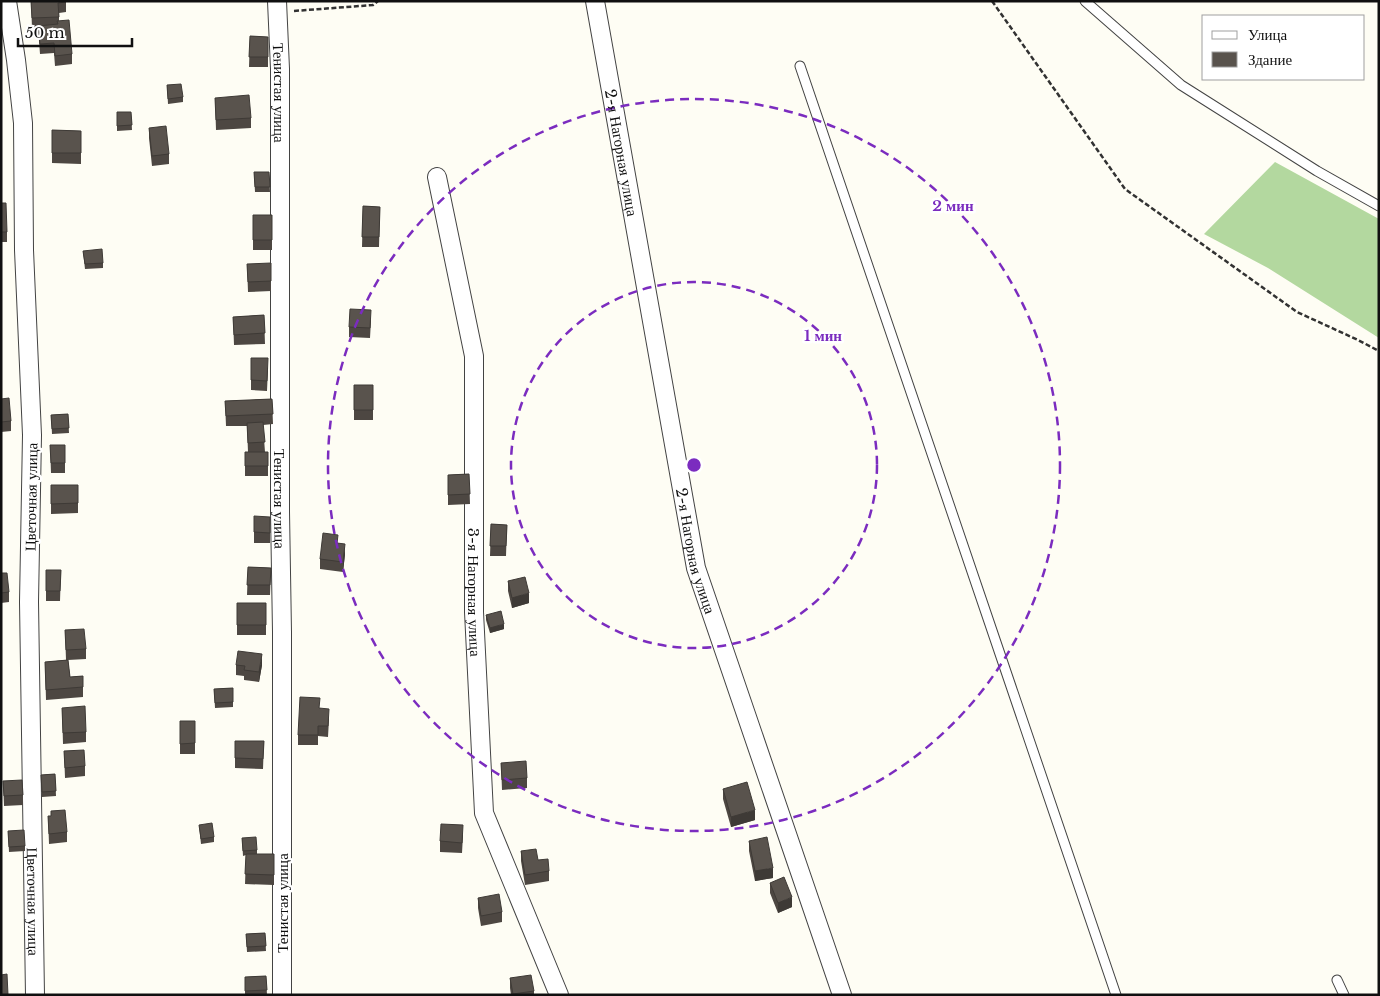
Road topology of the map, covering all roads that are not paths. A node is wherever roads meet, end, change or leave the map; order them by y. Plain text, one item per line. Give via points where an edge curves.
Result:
1 (7, 1) edge
2 (595, 1) edge
3 (1085, 1) edge
4 (277, 7) edge
5 (800, 66) dead end
6 (437, 177) dead end
7 (1379, 206) edge
8 (1337, 980) dead end
9 (35, 995) edge
10 (282, 995) edge
11 (559, 995) edge
12 (842, 995) edge
13 (1116, 995) edge
14 (1344, 995) edge

1 - 9 street, Цветочная улица via 23,122 24,250 32,434 29,602
2 - 12 street, 2-я Нагорная улица via 696,568
3 - 7 lane via 1181,85
4 - 10 street, Тенистая улица via 280,69
5 - 13 lane
6 - 11 street, 3-я Нагорная улица via 474,356 474,612 484,814
8 - 14 lane

